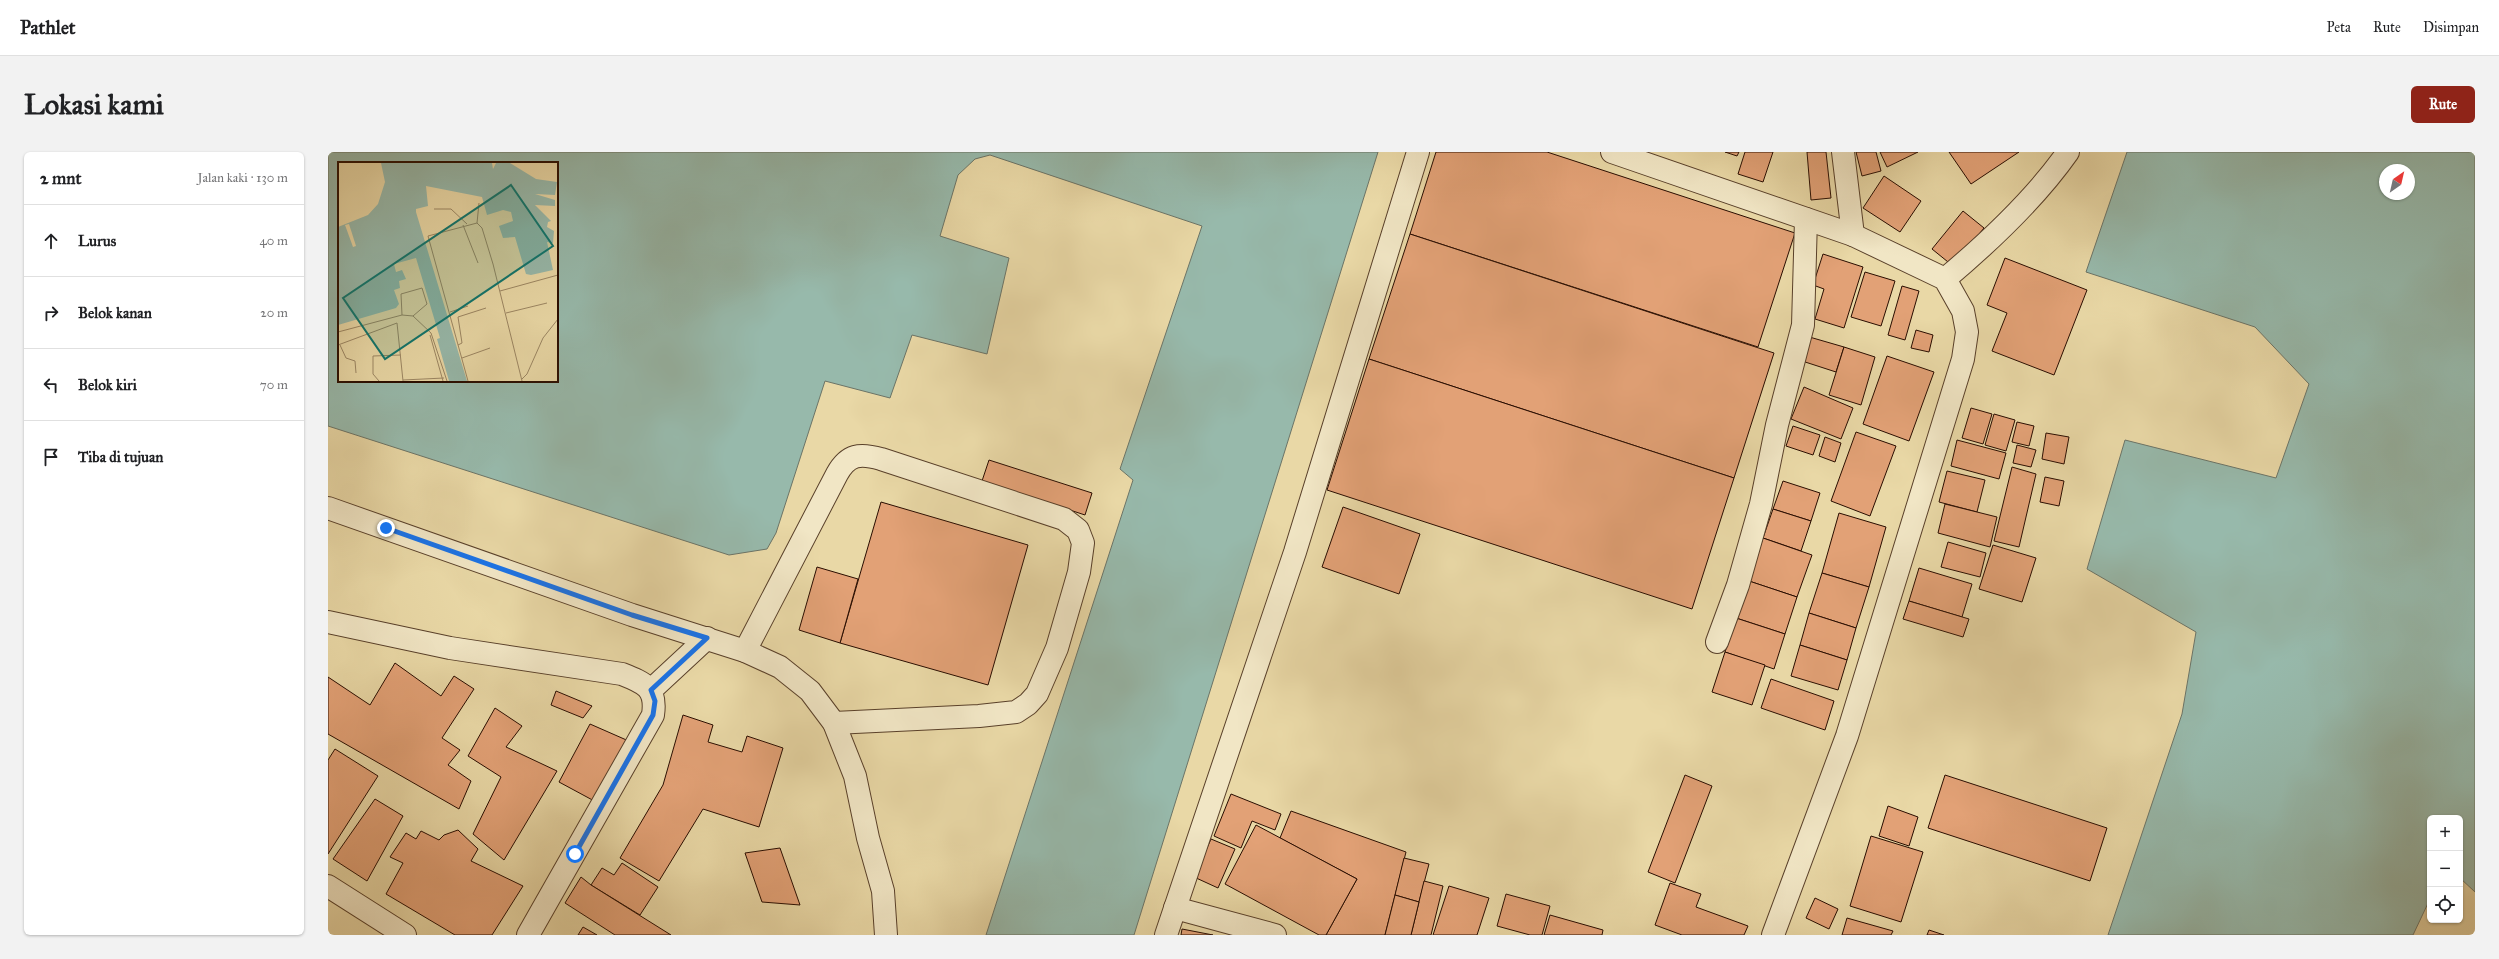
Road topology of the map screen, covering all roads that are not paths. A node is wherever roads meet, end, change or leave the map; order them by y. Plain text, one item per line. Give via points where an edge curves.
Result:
1 (1418, 152) edge
2 (1612, 152) edge
3 (1843, 152) edge
4 (2068, 152) edge
5 (1806, 220) junction
6 (1853, 235) junction
7 (1945, 279) junction
8 (328, 508) edge
9 (328, 622) edge
10 (707, 638) junction
11 (1716, 642) dead end
12 (745, 651) junction
13 (651, 690) junction
14 (834, 723) junction
15 (328, 886) edge
16 (1176, 908) junction
17 (405, 935) edge
18 (528, 935) edge
19 (886, 935) edge
20 (1166, 935) edge
21 (1275, 935) edge
22 (1773, 935) edge

1 - 16 street via 1295,552
2 - 5 street
3 - 6 street
4 - 7 street via 2052,175
5 - 6 street
5 - 11 street via 1803,325 1777,425 1761,504 1738,585
6 - 7 street
7 - 22 street via 1964,311 1966,332 1963,360 1847,736
8 - 10 street via 632,615
9 - 13 street via 450,648 622,674 638,680
10 - 12 street
10 - 13 street
12 - 14 street via 780,667 810,691
12 - 14 street via 843,462 854,457 866,454 1064,519 1078,530 1083,543 1079,572 1056,648 1036,694 1028,704 1016,712 979,716
13 - 18 street via 655,701 650,722
14 - 19 street via 855,776 868,838 883,891
15 - 17 street
16 - 20 street
16 - 21 street

